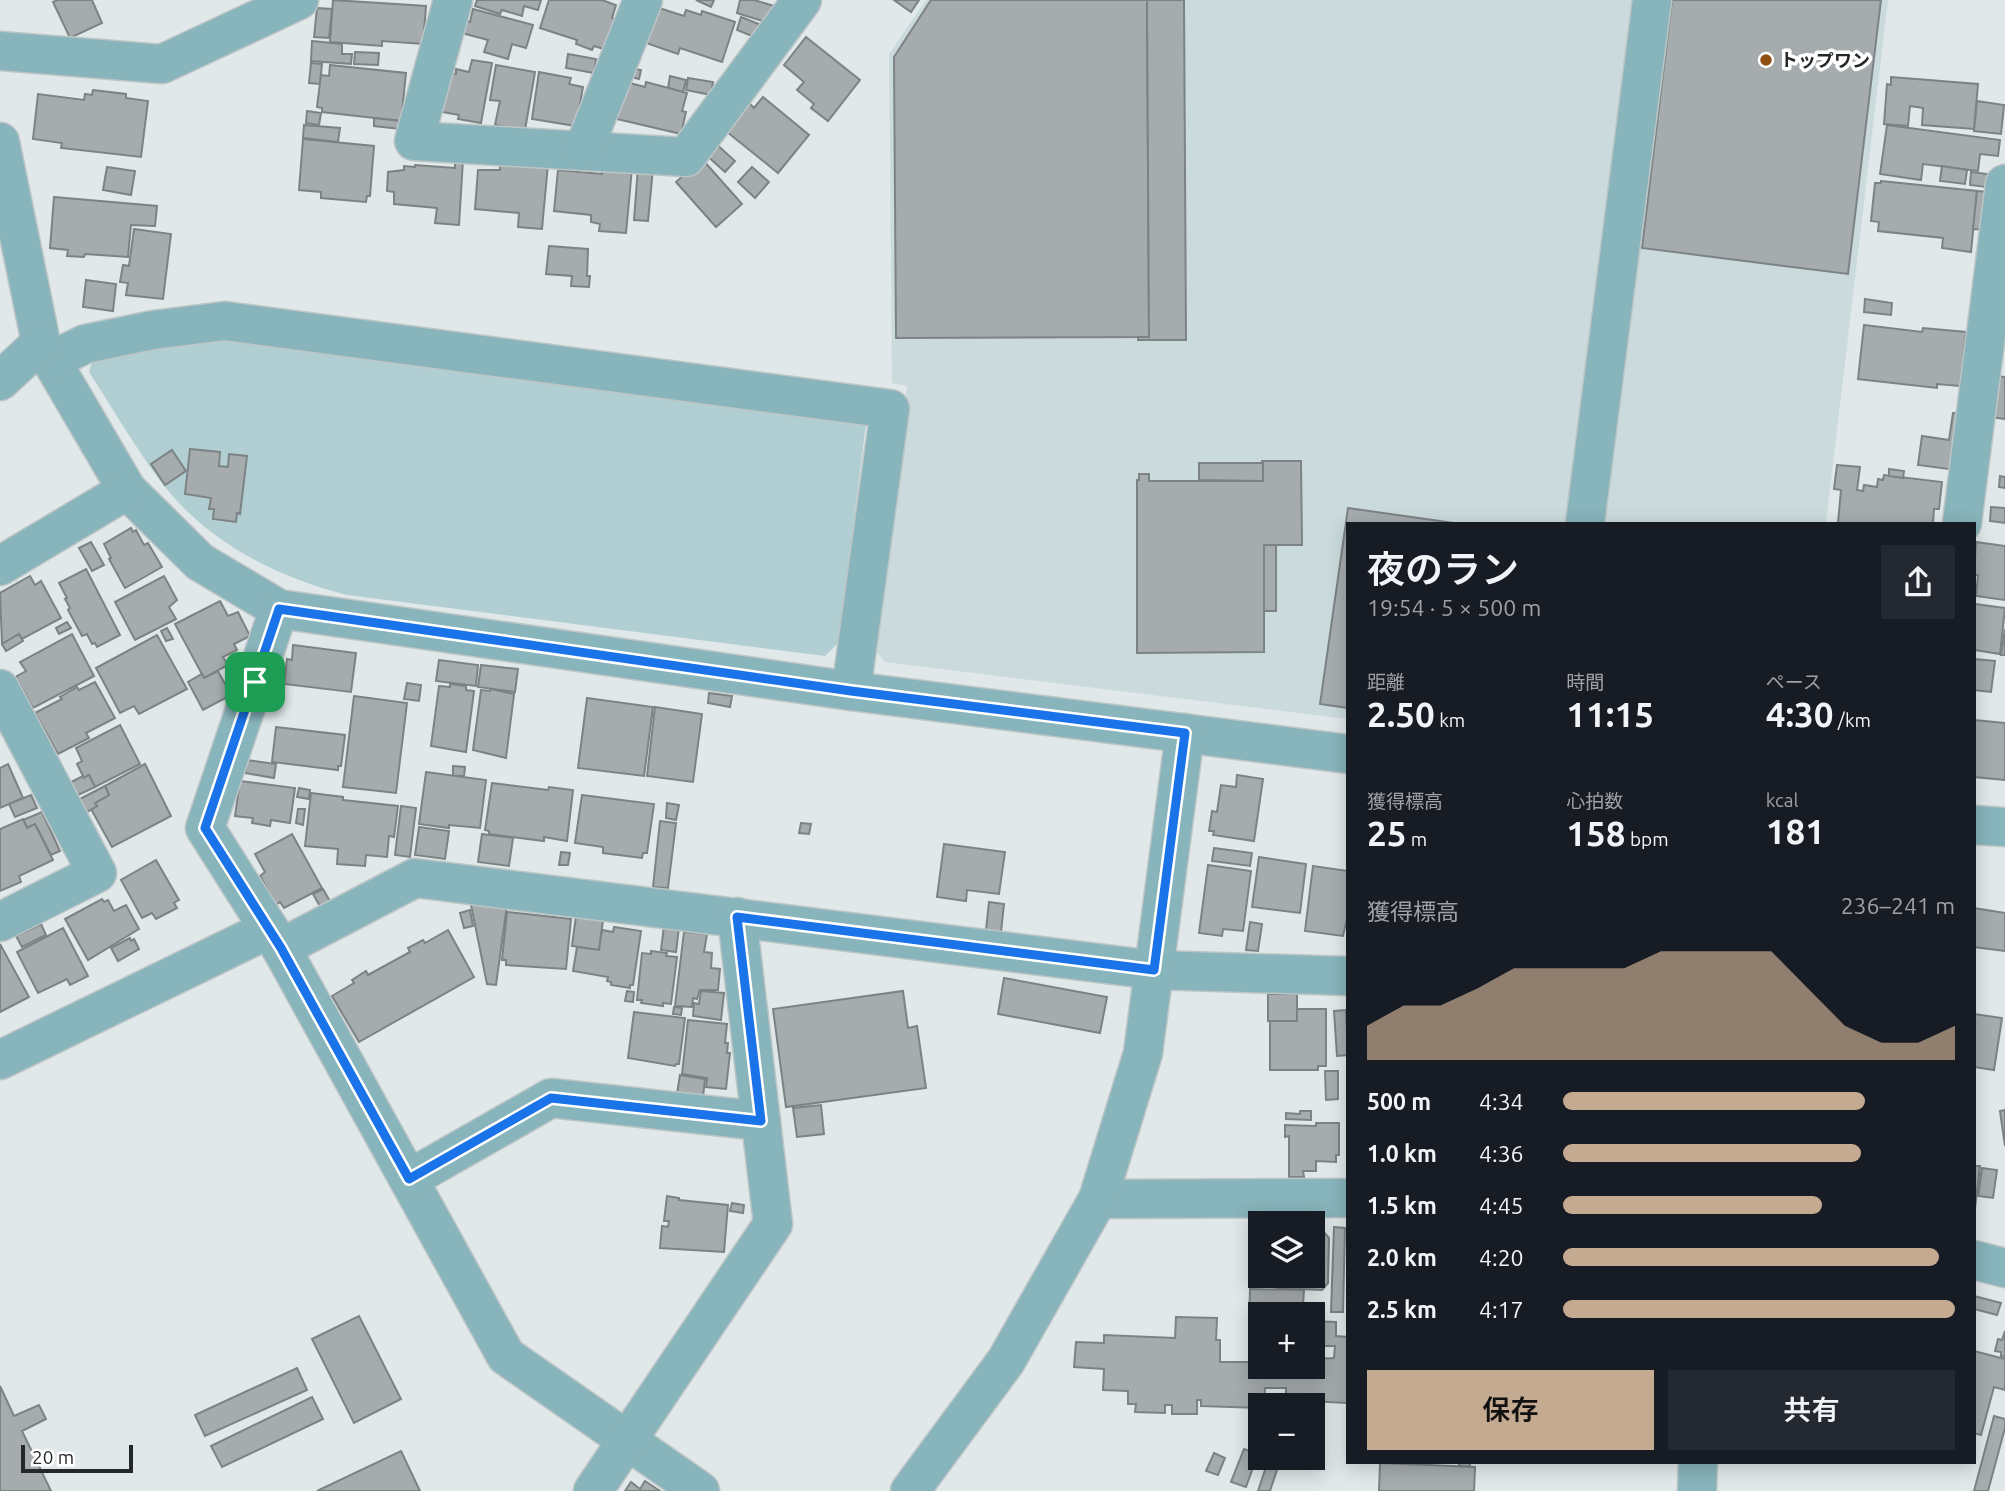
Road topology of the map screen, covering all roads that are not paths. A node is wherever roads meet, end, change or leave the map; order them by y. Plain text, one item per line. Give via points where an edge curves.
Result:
1 (299, 0) edge
2 (453, 0) edge
3 (643, 0) edge
4 (802, 0) edge
5 (1652, 0) edge
6 (0, 51) edge
7 (0, 142) edge
8 (583, 151) junction
9 (2005, 184) edge
10 (46, 352) junction
11 (0, 381) edge
12 (127, 490) junction
13 (1585, 522) edge
14 (1962, 522) edge
15 (0, 566) edge
16 (279, 609) junction
17 (0, 689) edge
18 (851, 691) junction
19 (1185, 733) junction
20 (1346, 754) edge
21 (1976, 825) edge
22 (2005, 827) edge
23 (737, 917) junction
24 (0, 922) edge
25 (275, 938) junction
26 (1154, 970) junction
27 (1346, 976) edge
28 (0, 1060) edge
29 (761, 1121) junction
30 (409, 1179) junction
31 (1346, 1198) edge
32 (1098, 1199) junction
33 (1976, 1261) edge
34 (2005, 1268) edge
35 (626, 1440) junction
36 (1698, 1464) edge
37 (593, 1491) edge
38 (700, 1491) edge
39 (910, 1491) edge
40 (1697, 1491) edge

1 - 6 street via 162,64
2 - 8 street via 414,141
3 - 8 street
4 - 8 street via 686,157
5 - 13 street
7 - 10 street
9 - 14 street
10 - 11 street
10 - 12 street
10 - 18 street via 225,321 890,409
12 - 15 street
12 - 16 street via 200,562
16 - 18 street
16 - 25 street via 205,828
17 - 24 street via 97,873
18 - 19 street
19 - 20 street
19 - 26 street
21 - 22 street
23 - 25 street via 415,878
23 - 26 street
23 - 29 street
25 - 28 street
25 - 30 street
26 - 27 street
26 - 32 street via 1143,1053
29 - 30 street via 551,1098
29 - 35 street via 773,1224
30 - 35 street via 506,1356
31 - 32 street
32 - 39 street via 1006,1361
33 - 34 street
35 - 37 street
35 - 38 street
36 - 40 street

